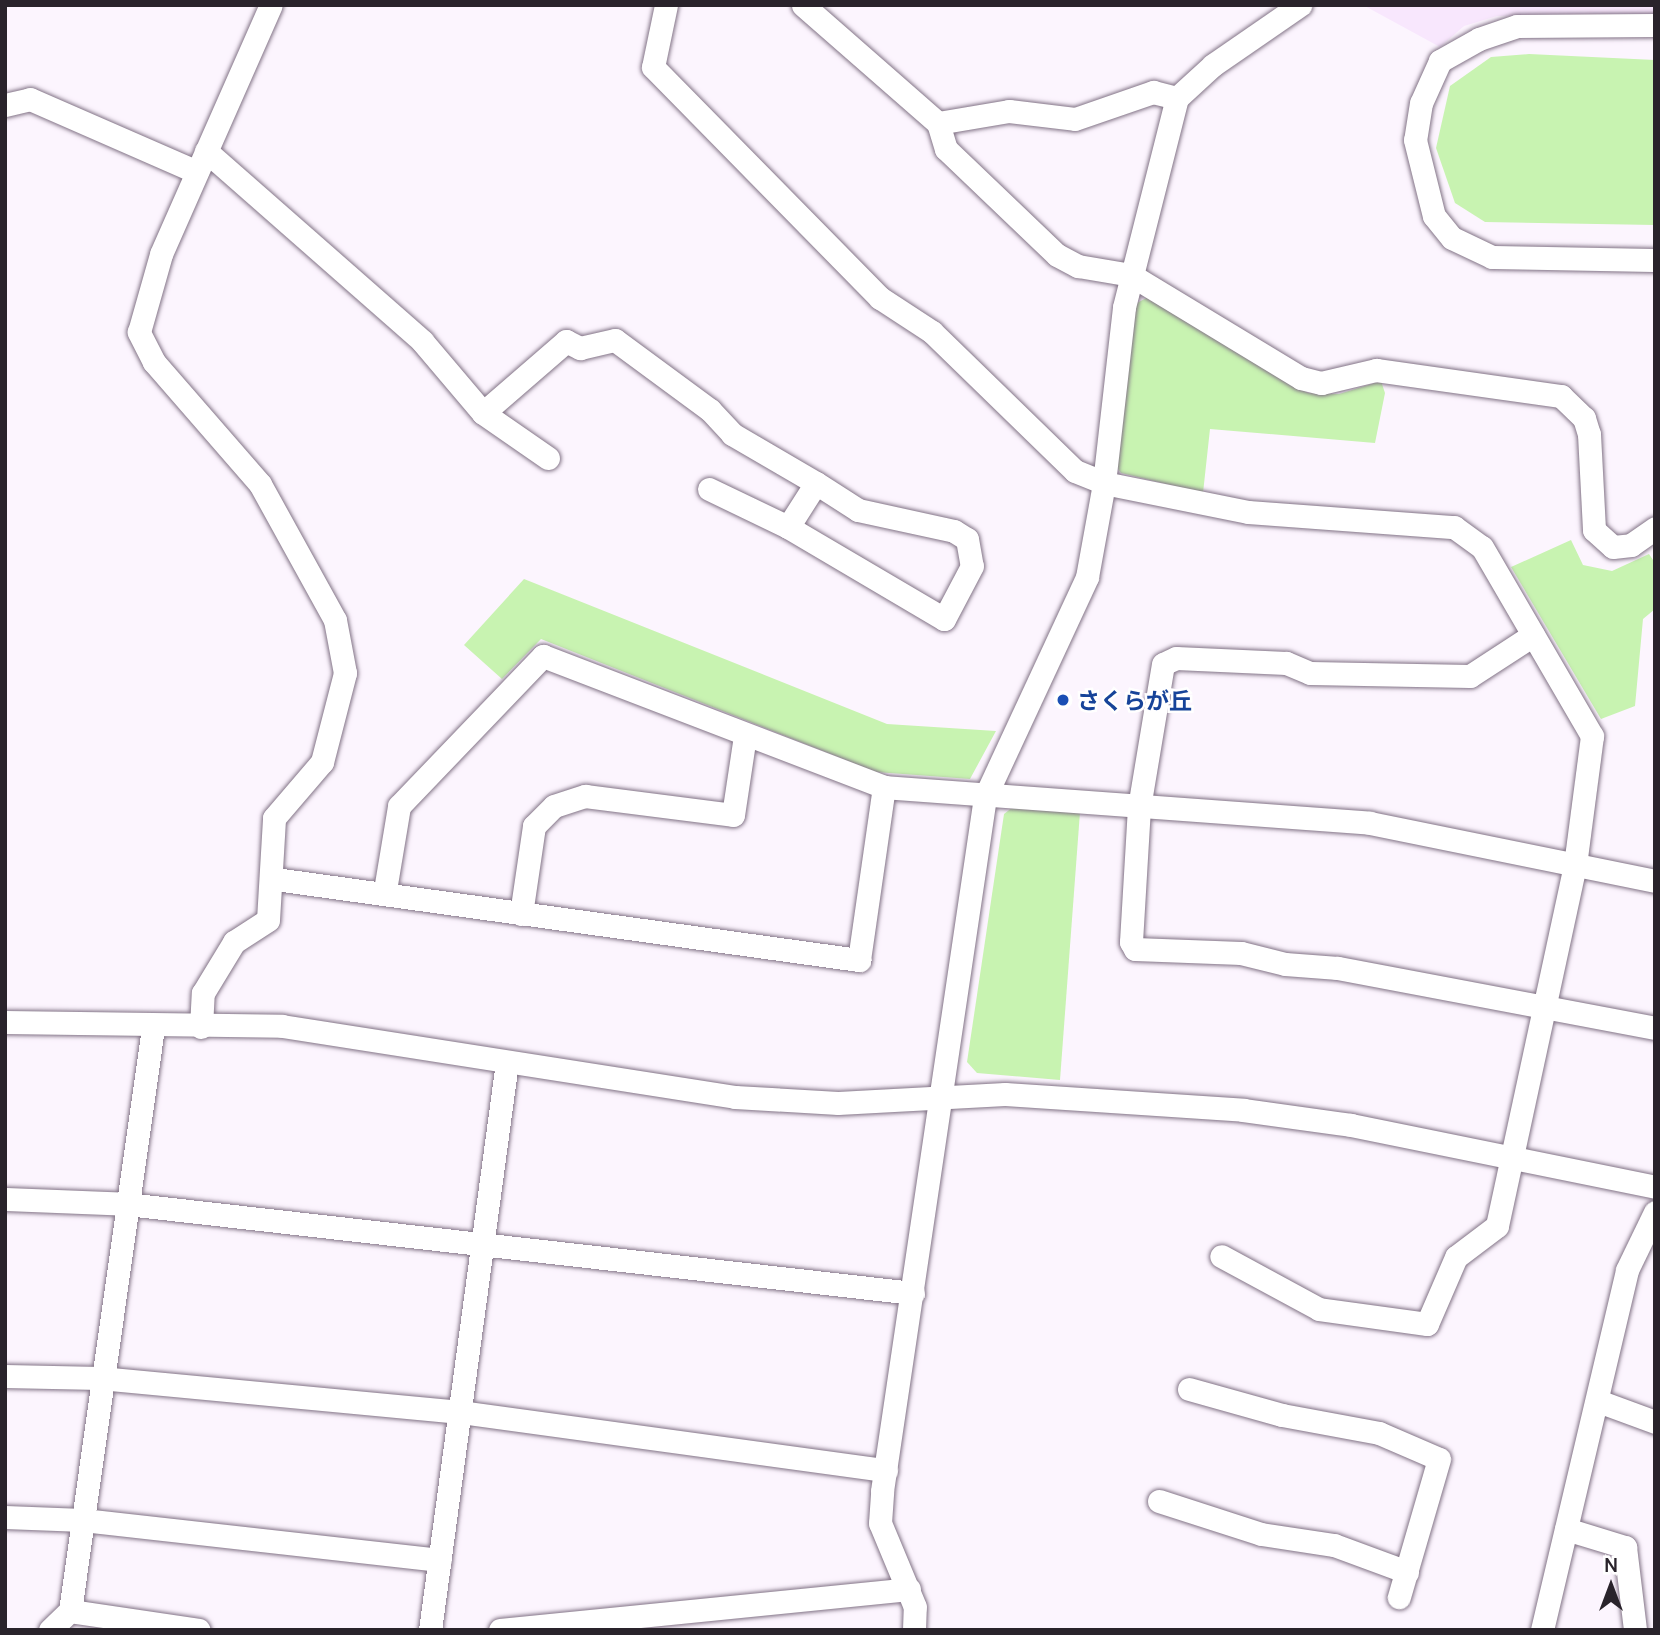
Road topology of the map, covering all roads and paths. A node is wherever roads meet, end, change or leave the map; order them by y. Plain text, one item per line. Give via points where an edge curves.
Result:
1 (271, 5) edge
2 (666, 5) edge
3 (803, 5) edge
4 (1300, 5) edge
5 (1655, 25) edge
6 (1177, 98) junction
7 (5, 105) edge
8 (938, 123) junction
9 (206, 151) junction
10 (197, 172) junction
11 (1655, 260) edge
12 (1131, 275) junction
13 (483, 413) junction
14 (548, 458) dead end
15 (816, 483) junction
16 (1104, 483) junction
17 (709, 489) dead end
18 (788, 527) junction
19 (1655, 528) edge
20 (1533, 635) junction
21 (746, 736) junction
22 (884, 787) junction
23 (985, 797) junction
24 (1139, 807) junction
25 (1575, 865) junction
26 (275, 878) junction
27 (1655, 881) edge
28 (385, 890) junction
29 (520, 914) junction
30 (1543, 1007) junction
31 (5, 1021) edge
32 (201, 1027) junction
33 (153, 1028) junction
34 (1655, 1028) edge
35 (507, 1062) junction
36 (942, 1095) junction
37 (1516, 1159) junction
38 (1655, 1187) edge
39 (5, 1199) edge
40 (127, 1204) junction
41 (1655, 1212) edge
42 (483, 1242) junction
43 (1221, 1256) dead end
44 (913, 1293) junction
45 (5, 1376) edge
46 (100, 1378) junction
47 (1189, 1389) dead end
48 (1598, 1401) junction
49 (460, 1412) junction
50 (1655, 1422) edge
51 (886, 1470) junction
52 (1159, 1501) dead end
53 (5, 1517) edge
54 (83, 1520) junction
55 (1566, 1530) junction
56 (440, 1560) junction
57 (1407, 1572) junction
58 (909, 1589) junction
59 (1399, 1597) dead end
60 (70, 1611) junction
61 (50, 1630) edge
62 (199, 1630) edge
63 (430, 1630) edge
64 (500, 1630) edge
65 (914, 1630) edge
66 (1542, 1630) edge
67 (1635, 1630) edge

1 - 9 street
2 - 16 street via 653,67 880,298 932,332 1075,471
3 - 8 street
4 - 6 street via 1213,65
5 - 11 street via 1517,26 1479,39 1440,61 1421,103 1415,140 1430,206 1452,238 1492,257
6 - 8 street via 1153,92 1075,119 1009,111
6 - 12 street
7 - 10 street via 30,99
8 - 12 street via 946,149 1057,255 1078,266
9 - 10 street
9 - 13 street via 422,341
10 - 26 street via 161,254 139,332 155,362 260,484 335,620 343,646 343,697 326,752 274,818
12 - 16 street
12 - 19 street via 1301,378 1321,383 1376,370 1561,396 1584,418 1589,434 1594,530 1613,547 1631,545
13 - 14 street
13 - 15 street via 566,341 580,348 615,340 710,410 732,434
15 - 18 street
15 - 18 street via 858,510 954,531 967,539 972,566 944,619
16 - 20 street via 1248,512 1454,527 1482,547
16 - 23 street via 1087,577
17 - 18 street
20 - 24 street via 1470,676 1310,673 1286,663 1176,658 1163,664
20 - 25 street via 1591,736
21 - 22 street
21 - 28 street via 543,656 399,806
21 - 29 street via 733,814 585,796 554,806 534,826
22 - 23 street
22 - 29 street via 859,960
23 - 24 street
23 - 36 street
24 - 25 street via 1370,823
24 - 30 street via 1131,942 1135,949 1241,953
25 - 27 street
25 - 30 street
26 - 28 street
26 - 32 street via 268,920 234,943 203,993
28 - 29 street
30 - 34 street
30 - 37 street
31 - 33 street
32 - 33 street
32 - 35 street via 282,1026
33 - 40 street
35 - 36 street via 735,1097 838,1103
35 - 42 street
36 - 37 street via 1243,1110 1351,1125
36 - 44 street
37 - 38 street
37 - 43 street via 1497,1226 1457,1257 1427,1324 1319,1309
39 - 40 street
40 - 42 street
40 - 46 street
41 - 48 street via 1626,1270
42 - 44 street
42 - 49 street
44 - 51 street
45 - 46 street
46 - 49 street
46 - 54 street
47 - 57 street via 1282,1415 1379,1433 1439,1459
48 - 50 street
48 - 55 street
49 - 51 street
49 - 56 street
51 - 58 street via 880,1522
52 - 57 street via 1261,1534 1334,1545
53 - 54 street
54 - 56 street
54 - 60 street
55 - 66 street
55 - 67 street via 1625,1546
56 - 63 street
57 - 59 street
58 - 64 street
58 - 65 street
60 - 61 street
60 - 62 street

